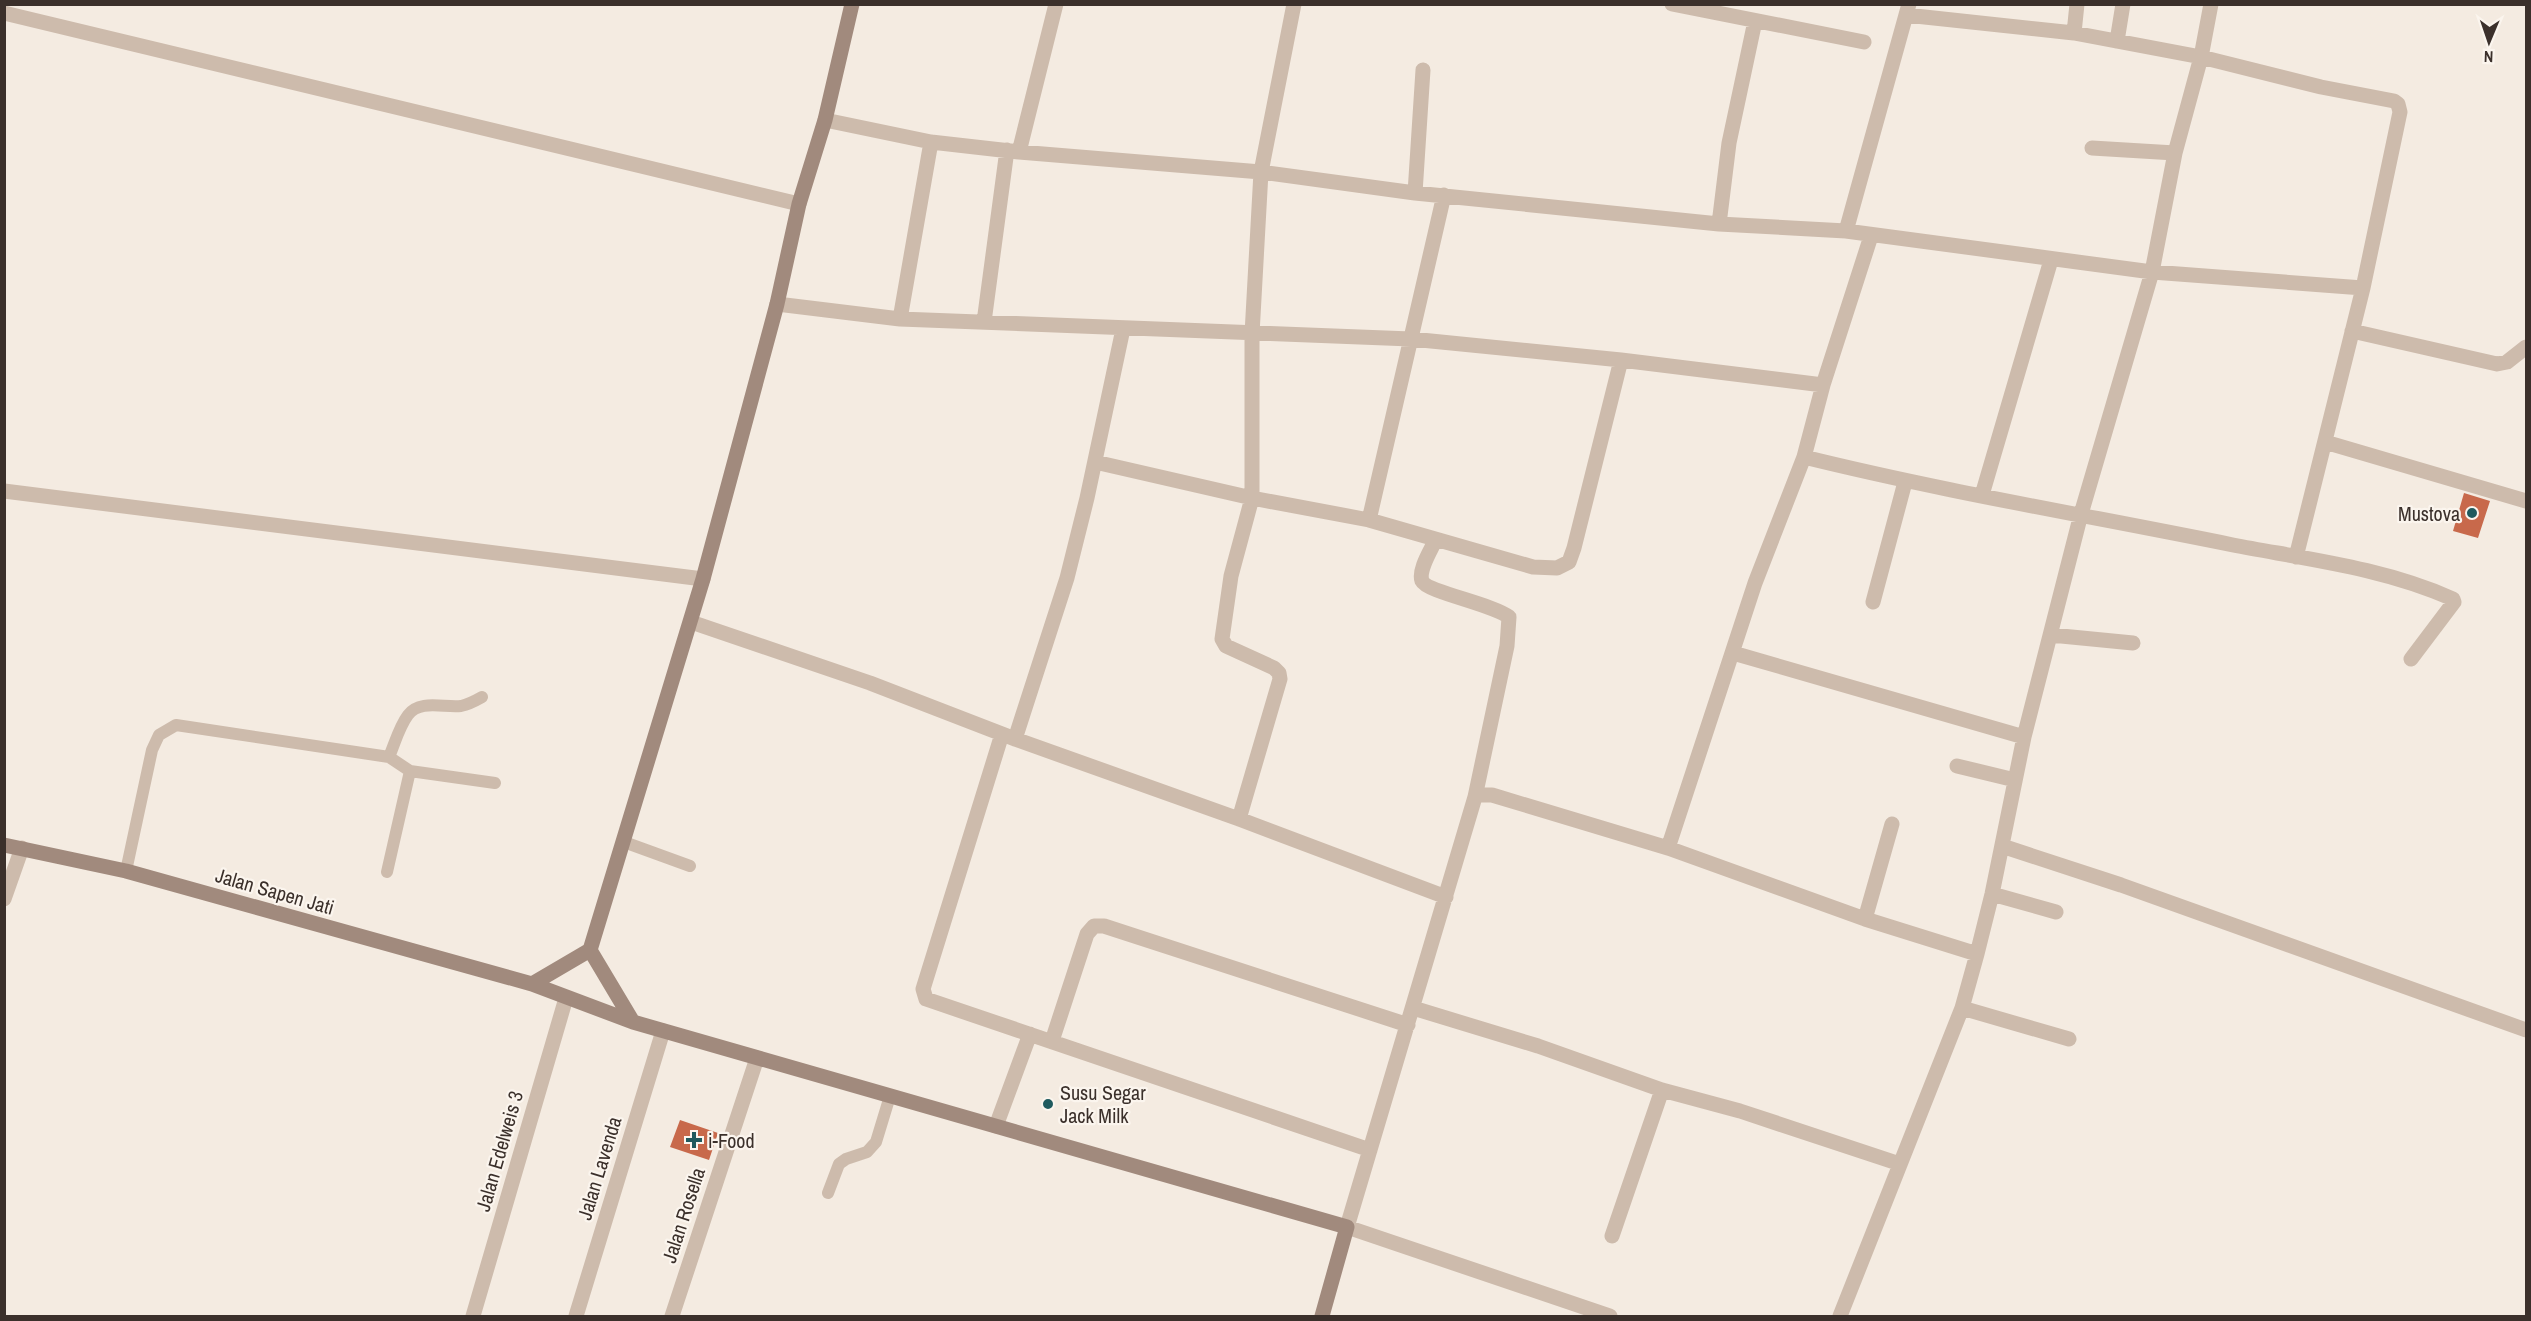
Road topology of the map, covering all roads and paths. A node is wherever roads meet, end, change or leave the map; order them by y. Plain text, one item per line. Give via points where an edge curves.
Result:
1 (852, 4) edge
2 (1056, 4) edge
3 (1294, 4) edge
4 (1672, 4) edge
5 (2077, 4) edge
6 (2124, 4) edge
7 (2211, 4) edge
8 (1908, 10) edge
9 (4, 13) edge
10 (1755, 21) junction
11 (2074, 33) junction
12 (2117, 41) junction
13 (1864, 42) dead end
14 (2201, 57) junction
15 (1423, 70) dead end
16 (825, 120) junction
17 (931, 142) junction
18 (2092, 148) dead end
19 (1013, 151) junction
20 (2175, 153) junction
21 (1261, 172) junction
22 (1415, 193) junction
23 (1444, 195) junction
24 (800, 204) junction
25 (1719, 224) junction
26 (1846, 231) junction
27 (1871, 236) junction
28 (2051, 260) junction
29 (2152, 272) junction
30 (2363, 288) junction
31 (777, 304) junction
32 (900, 319) junction
33 (984, 322) junction
34 (1123, 329) junction
35 (2352, 331) junction
36 (1252, 334) junction
37 (1412, 339) junction
38 (2526, 348) edge
39 (1621, 360) junction
40 (1823, 385) junction
41 (2325, 442) junction
42 (1804, 457) junction
43 (1095, 462) junction
44 (1905, 482) junction
45 (4, 491) edge
46 (1982, 495) junction
47 (1252, 498) junction
48 (2526, 501) edge
49 (2081, 514) junction
50 (1369, 520) junction
51 (1435, 541) junction
52 (2296, 557) junction
53 (703, 579) junction
54 (1873, 602) dead end
55 (691, 622) junction
56 (2051, 635) junction
57 (2133, 643) dead end
58 (1733, 652) junction
59 (2411, 659) dead end
60 (482, 697) dead end
61 (1009, 737) junction
62 (2024, 737) junction
63 (389, 757) junction
64 (1957, 766) dead end
65 (410, 771) junction
66 (2015, 780) junction
67 (495, 783) dead end
68 (1474, 797) junction
69 (1239, 819) junction
70 (1892, 824) dead end
71 (624, 842) junction
72 (4, 844) edge
73 (2002, 846) junction
74 (22, 848) junction
75 (1668, 848) junction
76 (690, 866) dead end
77 (126, 871) junction
78 (387, 872) dead end
79 (1992, 894) junction
80 (1446, 897) junction
81 (4, 899) edge
82 (2056, 912) dead end
83 (1865, 919) junction
84 (590, 950) junction
85 (1977, 954) junction
86 (532, 984) junction
87 (566, 998) junction
88 (1413, 1008) junction
89 (1962, 1008) junction
90 (633, 1022) junction
91 (1408, 1025) junction
92 (2526, 1030) edge
93 (663, 1031) junction
94 (1030, 1034) junction
95 (2069, 1039) dead end
96 (1052, 1041) junction
97 (757, 1058) junction
98 (1662, 1090) junction
99 (890, 1096) junction
100 (996, 1126) junction
101 (1370, 1150) junction
102 (1900, 1164) junction
103 (828, 1193) dead end
104 (1347, 1227) junction
105 (1612, 1236) dead end
106 (472, 1317) edge
107 (576, 1317) edge
108 (672, 1317) edge
109 (1322, 1317) edge
110 (1610, 1317) edge
111 (1840, 1317) edge

1 - 16 street
2 - 19 street
3 - 21 street
4 - 10 street
5 - 11 street
6 - 12 street
7 - 14 street
8 - 11 street
8 - 26 street
9 - 24 street
10 - 13 street
10 - 25 street via 1730,143
11 - 12 street
12 - 14 street
14 - 20 street
14 - 30 street via 2398,104 2400,112
15 - 22 street
16 - 17 street
16 - 24 street
17 - 19 street
17 - 32 street
18 - 20 street
19 - 21 street
19 - 33 street
20 - 29 street
21 - 22 street
21 - 36 street
22 - 23 street
23 - 25 street
23 - 37 street
24 - 31 street
25 - 26 street
26 - 27 street
27 - 28 street
27 - 40 street
28 - 29 street
28 - 46 street
29 - 30 street
29 - 49 street
30 - 35 street
31 - 32 street
31 - 53 street
32 - 33 street
33 - 34 street
34 - 36 street
34 - 43 street
35 - 38 street via 2497,364 2507,362
35 - 41 street
36 - 37 street
36 - 47 street
37 - 39 street
37 - 50 street
39 - 40 street
39 - 51 street via 1569,562 1557,568 1533,567
40 - 42 street
41 - 48 street
41 - 52 street
42 - 44 street
42 - 58 street
43 - 47 street
43 - 61 street via 1067,578
44 - 46 street
44 - 54 street
45 - 53 street
46 - 49 street
47 - 50 street
47 - 69 street via 1231,576 1222,639 1226,646 1274,668 1280,679
49 - 52 street
49 - 56 street
50 - 51 street
51 - 68 street via 1422,582 1429,589 1488,606 1509,617 1507,646
52 - 59 street via 2384,576 2453,598 2454,602
53 - 55 street
55 - 61 street via 870,682
55 - 71 street
56 - 57 street
56 - 62 street
58 - 62 street
58 - 75 street
60 - 63 lane via 460,706 417,707 409,713
61 - 69 street
61 - 94 street via 923,993 930,1001
62 - 66 street
63 - 65 lane
63 - 77 lane via 176,725 168,728 159,735 152,750
64 - 66 street
65 - 67 lane
65 - 78 lane
66 - 73 street
68 - 75 street via 1492,795
68 - 80 street
69 - 80 street
70 - 83 street
71 - 76 lane
71 - 84 street
72 - 74 street, Jalan Sapen Jati
73 - 79 street
73 - 92 street
74 - 77 street, Jalan Sapen Jati
74 - 81 street
75 - 83 street
77 - 86 street, Jalan Sapen Jati
79 - 82 street
79 - 85 street
80 - 88 street
83 - 85 street
84 - 86 street
84 - 90 street
85 - 89 street
86 - 87 street, Jalan Sapen Jati
87 - 90 street, Jalan Sapen Jati
87 - 106 street, Jalan Edelweis 3
88 - 91 street
88 - 98 street via 1538,1046
89 - 95 street
89 - 102 street
90 - 93 street, Jalan Sapen Jati
91 - 96 street via 1104,926 1094,926 1087,934
91 - 101 street
93 - 97 street, Jalan Sapen Jati
93 - 107 street, Jalan Lavenda
94 - 96 street
94 - 100 street
96 - 101 street
97 - 99 street, Jalan Sapen Jati
97 - 108 street, Jalan Rosella
98 - 102 street via 1740,1111
98 - 105 street
99 - 100 street, Jalan Sapen Jati
99 - 103 lane via 876,1142 867,1152 839,1164
100 - 104 street, Jalan Sapen Jati
101 - 104 street
102 - 111 street
104 - 109 street
104 - 110 street

